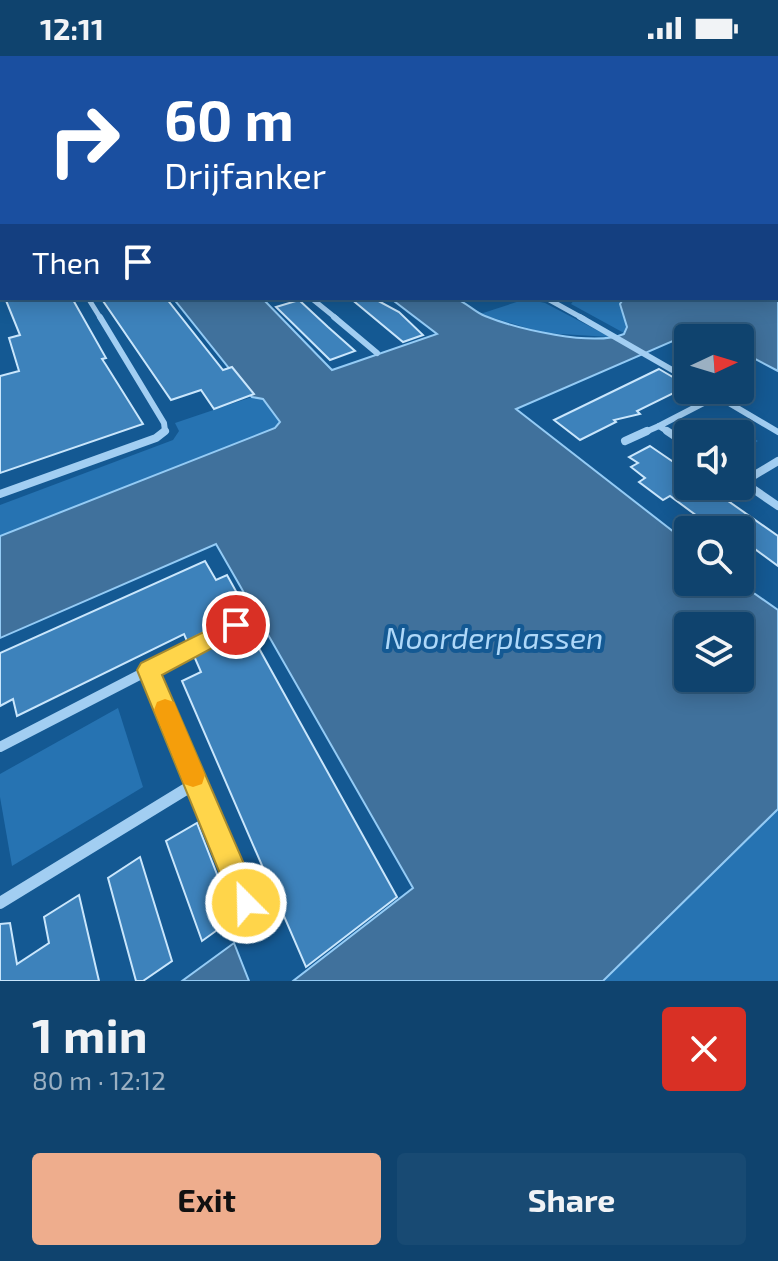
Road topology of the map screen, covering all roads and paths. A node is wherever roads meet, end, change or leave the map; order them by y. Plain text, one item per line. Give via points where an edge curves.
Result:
1 (89, 300) edge
2 (313, 300) edge
3 (550, 300) edge
4 (377, 353) dead end
5 (674, 371) edge
6 (702, 404) edge
7 (731, 404) edge
8 (659, 426) junction
9 (778, 432) edge
10 (674, 436) edge
11 (625, 441) dead end
12 (778, 461) edge
13 (754, 474) edge
14 (754, 489) edge
15 (0, 494) edge
16 (778, 506) edge
17 (236, 625) dead end
18 (149, 670) junction
19 (0, 747) edge
20 (196, 783) junction
21 (0, 903) edge
22 (246, 903) dead end

1 - 15 street via 165,431
2 - 4 street
3 - 5 street
6 - 8 street
7 - 9 street
8 - 10 street
8 - 11 street
12 - 13 street
14 - 16 street
17 - 18 street
18 - 19 street
18 - 20 street
20 - 21 street
20 - 22 street

